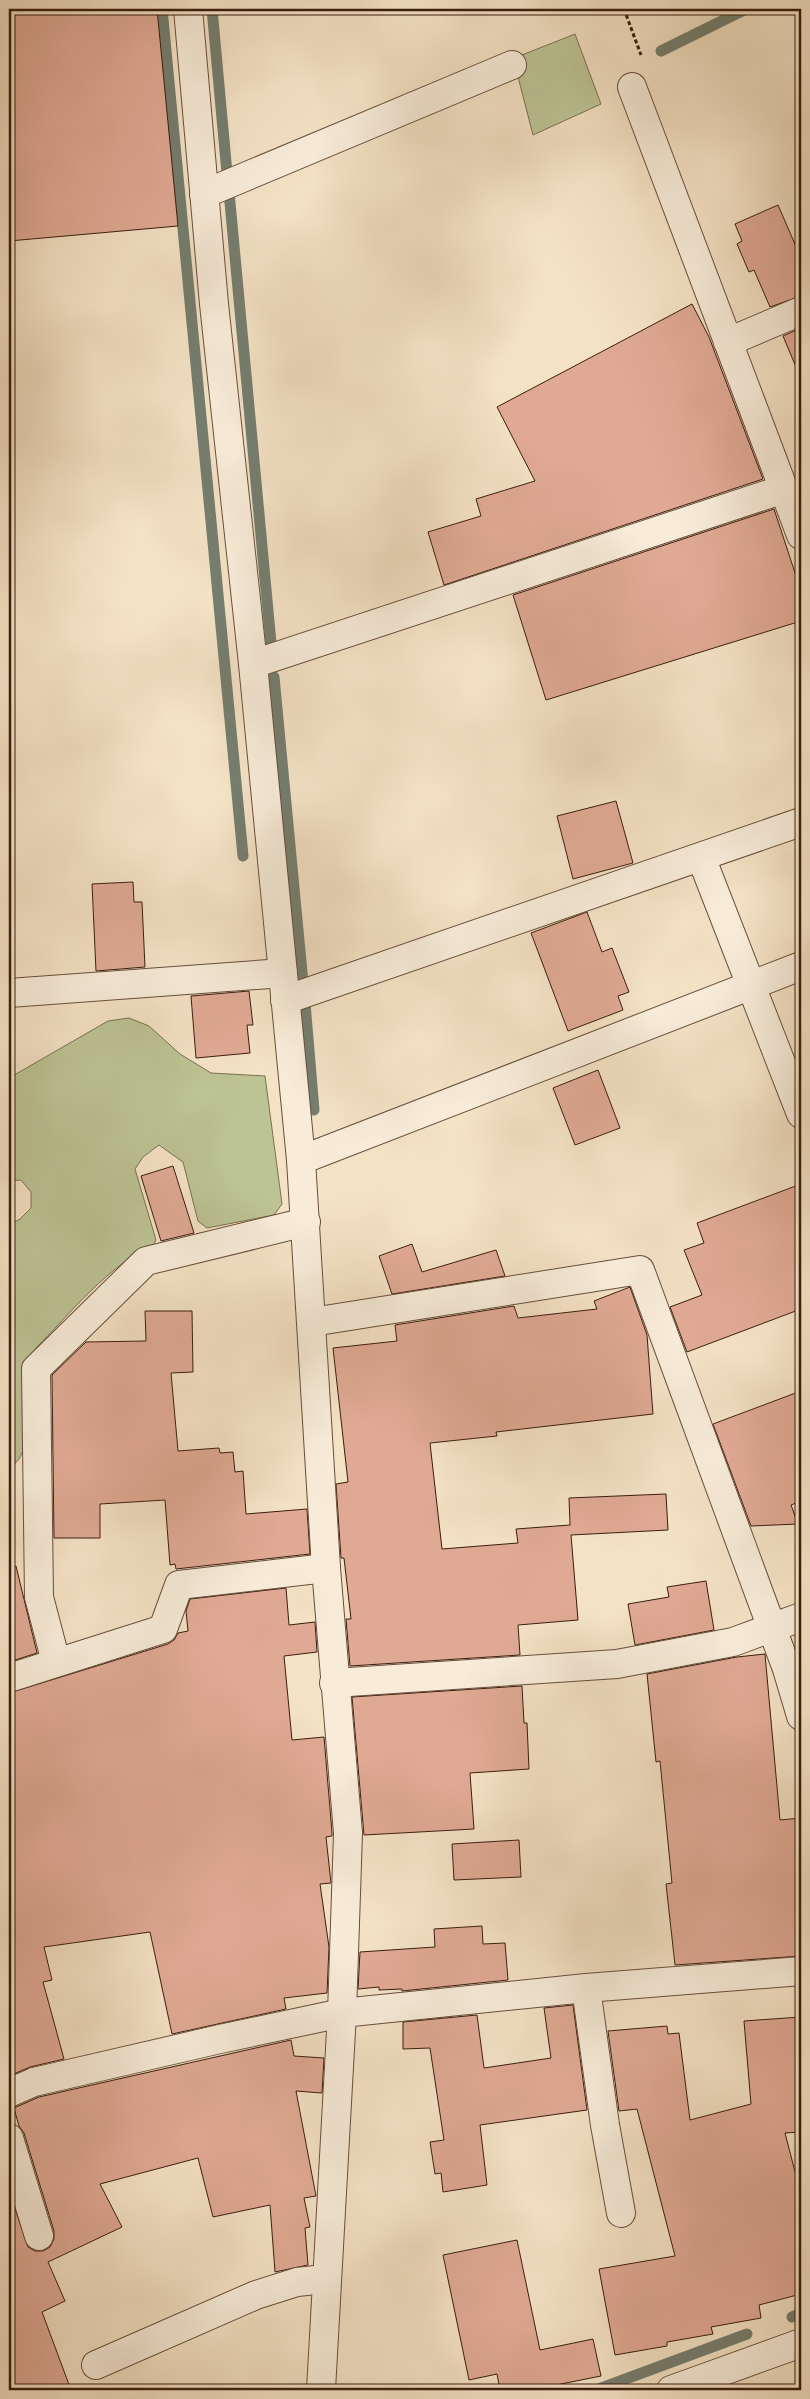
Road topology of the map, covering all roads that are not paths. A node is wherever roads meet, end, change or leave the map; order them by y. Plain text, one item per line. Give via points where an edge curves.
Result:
1 (188, 9) edge
2 (512, 64) dead end
3 (632, 87) dead end
4 (204, 194) junction
5 (801, 311) edge
6 (728, 342) junction
7 (784, 489) junction
8 (801, 535) edge
9 (253, 664) junction
10 (801, 822) edge
11 (701, 857) junction
12 (801, 966) edge
13 (283, 973) junction
14 (752, 986) junction
15 (9, 993) edge
16 (286, 1000) junction
17 (801, 1114) edge
18 (301, 1160) junction
19 (306, 1222) junction
20 (312, 1322) junction
21 (326, 1568) junction
22 (801, 1617) edge
23 (772, 1628) junction
24 (56, 1662) junction
25 (9, 1678) edge
26 (334, 1684) junction
27 (801, 1716) edge
28 (801, 1971) edge
29 (586, 1988) junction
30 (342, 2013) junction
31 (9, 2093) edge
32 (9, 2138) edge
33 (622, 2213) dead end
34 (39, 2236) dead end
35 (325, 2279) junction
36 (801, 2343) edge
37 (96, 2365) dead end
38 (320, 2390) edge
39 (671, 2390) edge

1 - 4 street
2 - 4 street
3 - 6 street
4 - 9 street
5 - 6 street
6 - 7 street
7 - 8 street
7 - 9 street
9 - 13 street
10 - 11 street
11 - 14 street
11 - 16 street
12 - 14 street
13 - 15 street
13 - 16 street
14 - 17 street
14 - 18 street
16 - 18 street
18 - 19 street
19 - 20 street
19 - 24 street via 146,1262 36,1369 39,1597
20 - 21 street
20 - 23 street via 640,1270
21 - 24 street via 179,1585 163,1629
21 - 26 street
22 - 23 street
23 - 26 street via 733,1642 617,1664
23 - 27 street
24 - 25 street
26 - 30 street via 348,1833
28 - 29 street
29 - 30 street
29 - 33 street via 605,2125
30 - 31 street via 34,2082
30 - 35 street
32 - 34 street
35 - 37 street via 297,2282 256,2296
35 - 38 street
36 - 39 street

